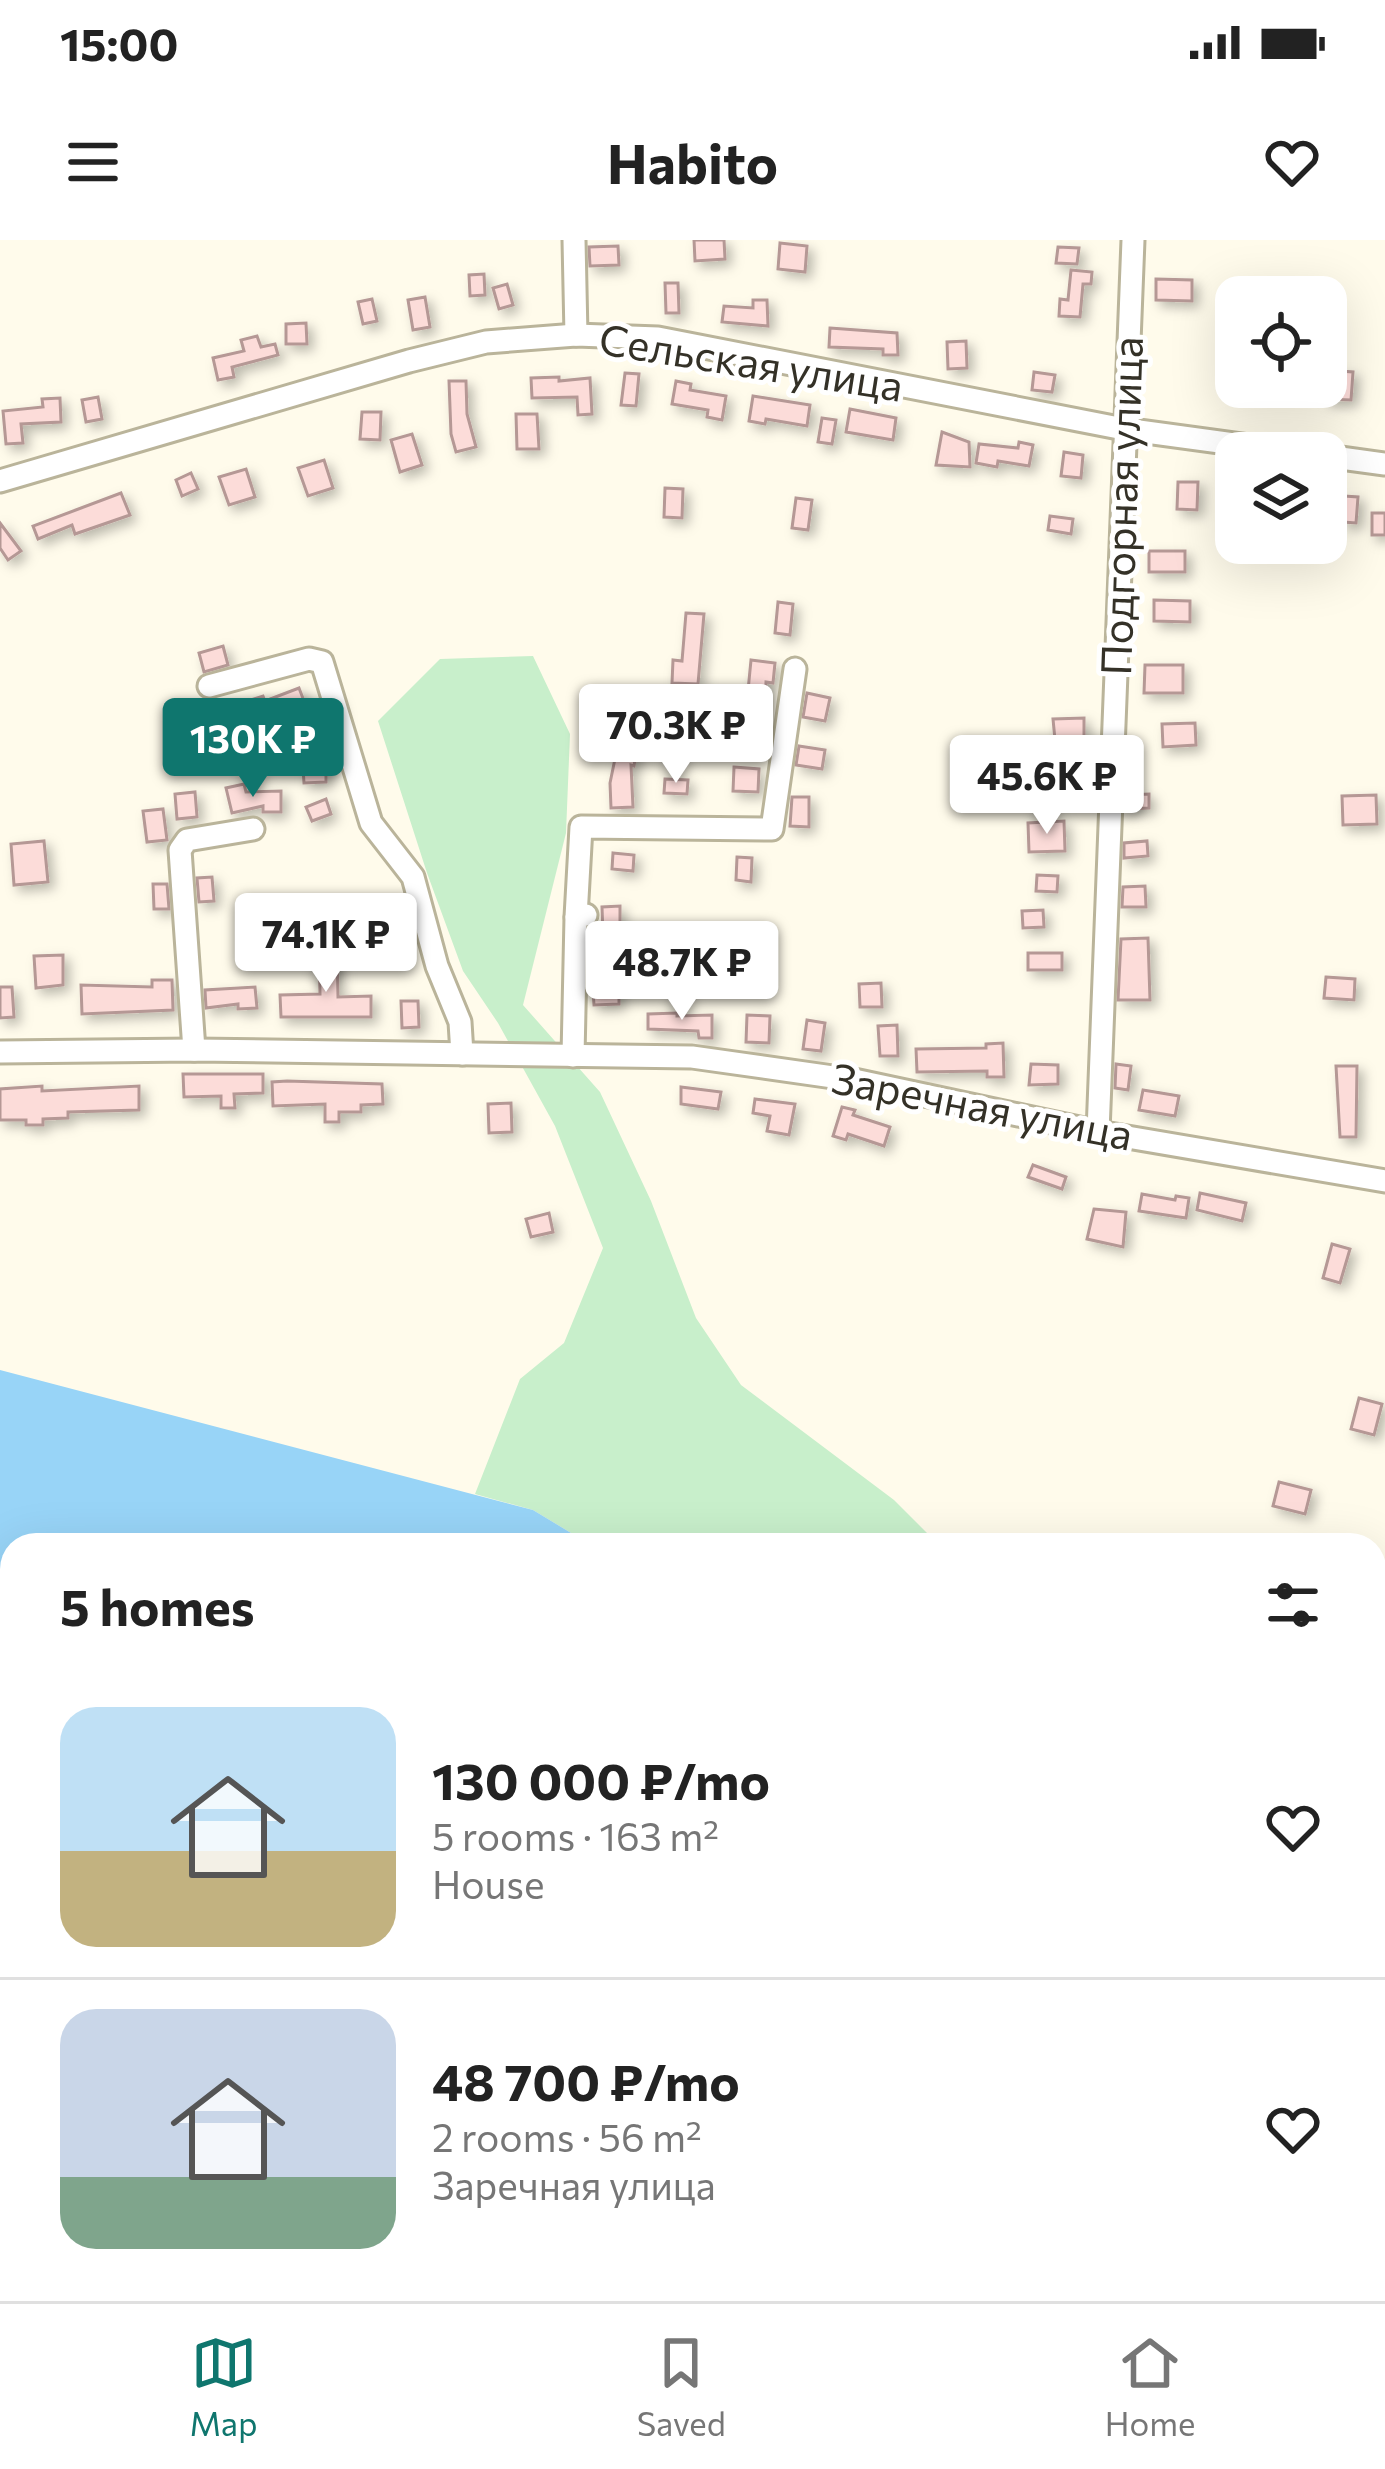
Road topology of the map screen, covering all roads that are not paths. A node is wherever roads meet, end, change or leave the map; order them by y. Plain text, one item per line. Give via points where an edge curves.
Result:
1 (574, 240) edge
2 (1133, 240) edge
3 (576, 335) junction
4 (1124, 429) junction
5 (1215, 441) edge
6 (1347, 459) edge
7 (1385, 464) edge
8 (0, 481) edge
9 (794, 669) dead end
10 (209, 686) dead end
11 (253, 829) dead end
12 (194, 1050) junction
13 (0, 1052) edge
14 (462, 1054) junction
15 (573, 1056) junction
16 (1098, 1132) junction
17 (1385, 1181) edge

1 - 3 street
2 - 4 street, Подгорная улица
3 - 4 street, Сельская улица via 658,338
3 - 8 street, Сельская улица via 486,342 409,361
4 - 5 street, Сельская улица
4 - 16 street, Подгорная улица
6 - 7 street
9 - 15 street via 772,829 581,827
10 - 14 street via 322,662 371,823 412,877 460,1022
11 - 12 street via 187,840 180,850
12 - 13 street, Заречная улица
12 - 14 street, Заречная улица
14 - 15 street, Заречная улица
15 - 16 street, Заречная улица via 761,1066
16 - 17 street, Заречная улица

